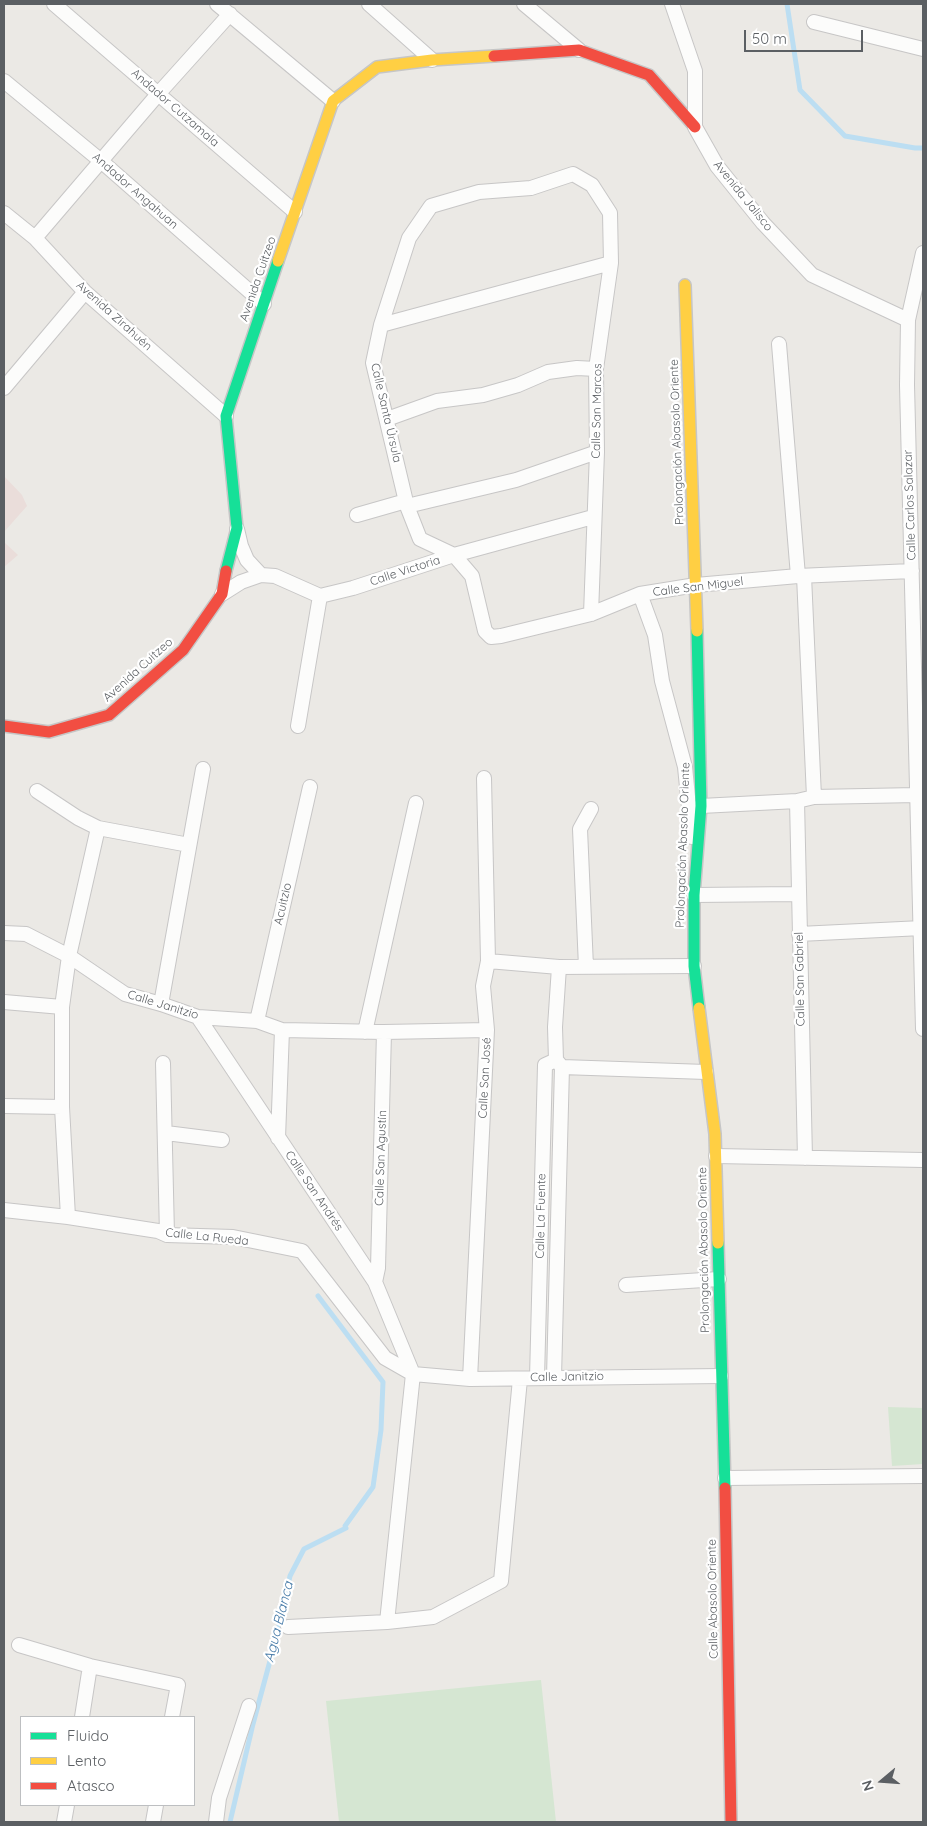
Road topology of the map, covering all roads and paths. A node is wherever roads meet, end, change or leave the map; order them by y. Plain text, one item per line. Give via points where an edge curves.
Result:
1 (54, 4) edge
2 (217, 4) edge
3 (370, 4) edge
4 (524, 4) edge
5 (672, 4) edge
6 (230, 14) junction
7 (814, 22) dead end
8 (923, 49) edge
9 (579, 50) junction
10 (432, 60) junction
11 (4, 81) edge
12 (159, 93) junction
13 (333, 101) junction
14 (695, 127) junction
15 (101, 160) junction
16 (592, 185) joint
17 (295, 212) junction
18 (4, 214) edge
19 (9, 223) edge
20 (35, 238) junction
21 (923, 253) edge
22 (612, 263) junction
23 (685, 285) dead end
24 (85, 292) junction
25 (264, 304) junction
26 (908, 320) junction
27 (381, 325) junction
28 (778, 344) dead end
29 (596, 369) junction
30 (4, 388) edge
31 (226, 416) junction
32 (387, 419) junction
33 (597, 452) junction
34 (407, 504) junction
35 (356, 515) dead end
36 (593, 517) junction
37 (237, 528) junction
38 (454, 555) junction
39 (912, 571) junction
40 (261, 575) junction
41 (801, 576) junction
42 (696, 585) junction
43 (222, 594) junction
44 (640, 594) junction
45 (320, 596) junction
46 (591, 614) junction
47 (919, 656) edge
48 (4, 726) edge
49 (298, 726) dead end
50 (203, 769) dead end
51 (484, 778) dead end
52 (310, 787) dead end
53 (37, 791) dead end
54 (917, 795) junction
55 (814, 797) junction
56 (797, 801) junction
57 (416, 804) dead end
58 (701, 806) junction
59 (591, 809) dead end
60 (98, 828) junction
61 (189, 846) junction
62 (696, 872) junction
63 (798, 894) junction
64 (694, 895) junction
65 (922, 928) junction
66 (4, 933) edge
67 (799, 934) junction
68 (69, 956) junction
69 (488, 961) junction
70 (694, 966) junction
71 (559, 967) junction
72 (586, 968) junction
73 (4, 1002) edge
74 (161, 1004) junction
75 (62, 1006) junction
76 (198, 1017) junction
77 (257, 1021) junction
78 (923, 1029) edge
79 (282, 1030) junction
80 (487, 1030) junction
81 (365, 1032) junction
82 (384, 1032) junction
83 (163, 1063) dead end
84 (559, 1064) junction
85 (706, 1072) junction
86 (4, 1106) edge
87 (62, 1107) junction
88 (166, 1133) junction
89 (278, 1138) junction
90 (222, 1140) dead end
91 (716, 1156) junction
92 (804, 1158) junction
93 (923, 1160) edge
94 (4, 1210) edge
95 (541, 1215) junction
96 (558, 1216) junction
97 (68, 1217) junction
98 (167, 1235) junction
99 (719, 1279) junction
100 (376, 1282) junction
101 (626, 1284) dead end
102 (413, 1374) junction
103 (721, 1376) junction
104 (554, 1377) junction
105 (520, 1378) junction
106 (536, 1378) junction
107 (470, 1379) junction
108 (923, 1476) edge
109 (725, 1478) junction
110 (387, 1622) junction
111 (288, 1627) dead end
112 (19, 1645) dead end
113 (90, 1666) junction
114 (249, 1706) dead end
115 (82, 1716) edge
116 (172, 1716) edge
117 (67, 1806) edge
118 (156, 1806) edge
119 (64, 1822) edge
120 (153, 1822) edge
121 (216, 1822) edge
122 (731, 1822) edge

1 - 12 street, Andador Cutzamala
2 - 6 street
3 - 10 street
4 - 9 street
5 - 14 street via 696,71
6 - 12 street
6 - 13 street
7 - 8 street
9 - 10 street
9 - 14 street via 649,75
10 - 13 street via 377,67
11 - 15 street, Andador Angahuan
12 - 15 street
12 - 17 street, Andador Cutzamala
13 - 17 street, Avenida Cuitzeo
14 - 26 street, Avenida Jalisco via 717,166 763,223 812,275
15 - 20 street
15 - 25 street, Andador Angahuan
16 - 22 street, Calle San Marcos via 610,213
16 - 27 street, Calle Santa Úrsula via 573,174 531,188 479,192 431,206 408,238
17 - 25 street, Avenida Cuitzeo
18 - 19 street, Avenida Zirahuén
19 - 20 street, Avenida Zirahuén
20 - 24 street, Avenida Zirahuén
21 - 26 street, Calle Carlos Salazar
22 - 27 street
22 - 29 street, Calle San Marcos
23 - 42 street, Prolongación Abasolo Oriente
24 - 30 street
24 - 31 street, Avenida Zirahuén
25 - 31 street, Avenida Cuitzeo
26 - 39 street, Calle Carlos Salazar
27 - 32 street, Calle Santa Úrsula via 373,363
28 - 41 street
29 - 32 street via 548,372 509,388 437,401
29 - 33 street, Calle San Marcos
31 - 37 street, Avenida Cuitzeo
32 - 34 street, Calle Santa Úrsula
33 - 34 street via 516,480
33 - 36 street, Calle San Marcos
34 - 35 street
34 - 38 street, Calle Santa Úrsula via 420,539
36 - 38 street, Calle Victoria
36 - 46 street, Calle San Marcos
37 - 40 street via 247,560
37 - 43 street, Avenida Cuitzeo
38 - 45 street, Calle Victoria
38 - 46 street, Calle San Miguel via 472,576 485,630 491,637
39 - 41 street, Calle San Miguel
39 - 47 street, Calle Carlos Salazar
40 - 43 street
40 - 45 street via 275,576
41 - 42 street, Calle San Miguel
41 - 55 street
42 - 44 street, Calle San Miguel
42 - 58 street, Prolongación Abasolo Oriente
43 - 48 street, Avenida Cuitzeo via 183,650 109,715 49,732
44 - 46 street, Calle San Miguel
44 - 62 street via 655,634 662,682 685,767
45 - 49 street
47 - 54 street, Calle Carlos Salazar
50 - 61 street
51 - 69 street, Calle San José
52 - 77 street, Acuitzio
53 - 60 street
54 - 55 street
54 - 65 street, Calle Carlos Salazar
55 - 56 street
56 - 58 street
56 - 63 street, Calle San Gabriel
57 - 81 street
58 - 62 street, Prolongación Abasolo Oriente
59 - 72 street via 580,829
60 - 61 street
60 - 68 street
61 - 74 street
62 - 64 street, Prolongación Abasolo Oriente
63 - 64 street
63 - 67 street, Calle San Gabriel
64 - 70 street, Prolongación Abasolo Oriente
65 - 67 street
65 - 78 street, Calle Carlos Salazar
66 - 68 street, Calle Janitzio via 26,934
67 - 92 street, Calle San Gabriel
68 - 74 street, Calle Janitzio via 125,994
68 - 75 street
69 - 71 street
69 - 80 street, Calle San José via 483,986
70 - 72 street
70 - 85 street, Prolongación Abasolo Oriente
71 - 72 street
71 - 84 street, Calle La Fuente via 555,1027
73 - 75 street
74 - 76 street, Calle Janitzio
75 - 87 street
76 - 77 street, Calle Janitzio
76 - 89 street, Calle San Andrés
77 - 79 street, Calle Janitzio
79 - 81 street, Calle Janitzio
79 - 89 street
80 - 82 street, Calle Janitzio
80 - 107 street, Calle San José
81 - 82 street, Calle Janitzio
82 - 100 street, Calle San Agustín
83 - 88 street
84 - 85 street
84 - 95 street, Calle La Fuente via 544,1065
84 - 96 street, Calle La Fuente
85 - 91 street, Prolongación Abasolo Oriente
86 - 87 street
87 - 97 street
88 - 90 street
88 - 98 street
89 - 100 street, Calle San Andrés
91 - 92 street
91 - 99 street, Prolongación Abasolo Oriente
92 - 93 street
94 - 97 street, Calle La Rueda
95 - 96 street
95 - 106 street, Calle La Fuente
96 - 104 street, Calle La Fuente
97 - 98 street, Calle La Rueda
98 - 102 street, Calle La Rueda via 233,1237 302,1251 385,1358
99 - 101 street
99 - 103 street, Prolongación Abasolo Oriente
100 - 102 street, Calle San Andrés
102 - 107 street, Calle Janitzio
102 - 110 street
103 - 104 street, Calle Janitzio
103 - 109 street, Calle Abasolo Oriente
104 - 106 street, Calle Janitzio
105 - 106 street, Calle Janitzio
105 - 107 street, Calle Janitzio
105 - 110 street via 500,1581 434,1617
108 - 109 street
109 - 122 street, Calle Abasolo Oriente
110 - 111 street
112 - 113 street
113 - 115 street
113 - 116 street via 178,1685
114 - 121 street via 219,1798
117 - 119 street
118 - 120 street

